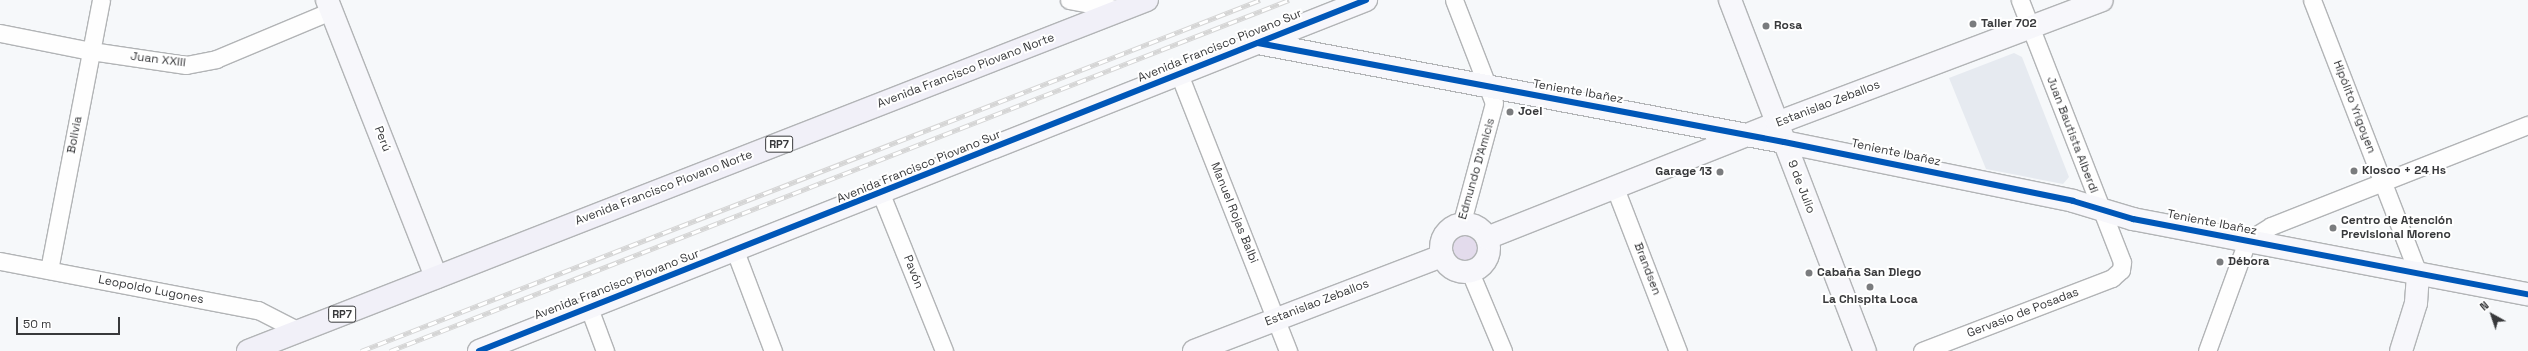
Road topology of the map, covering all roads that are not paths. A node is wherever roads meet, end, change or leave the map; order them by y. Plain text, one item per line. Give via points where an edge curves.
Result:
1 (101, 0) edge
2 (1069, 0) edge
3 (1147, 0) edge
4 (1366, 0) edge
5 (1454, 0) edge
6 (1730, 0) edge
7 (2020, 0) edge
8 (2102, 0) edge
9 (2312, 0) edge
10 (329, 5) edge
11 (1122, 10) junction
12 (2031, 28) junction
13 (0, 33) edge
14 (1258, 42) junction
15 (91, 51) junction
16 (1179, 74) junction
17 (1490, 87) junction
18 (2528, 125) edge
19 (1781, 132) junction
20 (1749, 135) junction
21 (2383, 182) junction
22 (1615, 188) junction
23 (881, 194) junction
24 (2101, 210) junction
25 (1461, 225) junction
26 (1487, 238) junction
27 (2247, 241) junction
28 (735, 251) junction
29 (1442, 256) junction
30 (0, 261) edge
31 (48, 270) junction
32 (2121, 270) joint
33 (1470, 272) junction
34 (2418, 273) junction
35 (436, 277) junction
36 (2528, 294) edge
37 (589, 308) junction
38 (1276, 319) junction
39 (299, 331) junction
40 (248, 351) edge
41 (479, 351) edge
42 (605, 351) edge
43 (773, 351) edge
44 (944, 351) edge
45 (1194, 351) edge
46 (1288, 351) edge
47 (1503, 351) edge
48 (1678, 351) edge
49 (1865, 351) edge
50 (1922, 351) edge
51 (2208, 351) edge
52 (2401, 351) edge

1 - 15 street, Bolivia
2 - 11 street
3 - 11 main road, Avenida Francisco Piovano Norte / RP7
4 - 14 street, Avenida Francisco Piovano Sur
5 - 17 street, Edmundo D'Amicis
6 - 19 street, 9 de Julio
7 - 12 street, Juan Bautista Alberdi
8 - 12 street, Estanislao Zeballos
9 - 21 street, Hipólito Yrigoyen
10 - 15 street, Juan XXIII via 216,59 200,63 186,65
10 - 35 street, Perú
11 - 35 main road, Avenida Francisco Piovano Norte / RP7
12 - 19 street, Estanislao Zeballos
12 - 24 street, Juan Bautista Alberdi
13 - 15 street, Juan XXIII
14 - 16 street, Avenida Francisco Piovano Sur
14 - 17 street, Teniente Ibañez
15 - 31 street, Bolivia
16 - 23 street, Avenida Francisco Piovano Sur
16 - 38 street, Manuel Rojas Balbi
17 - 20 street, Teniente Ibañez
17 - 25 street, Edmundo D'Amicis via 1493,113
18 - 21 street
19 - 20 street, Estanislao Zeballos
19 - 24 street, Teniente Ibañez via 2073,201
19 - 49 street, 9 de Julio
20 - 22 street, Estanislao Zeballos
21 - 27 street via 2271,226
21 - 34 street, Hipólito Yrigoyen
22 - 26 street, Estanislao Zeballos
22 - 48 street, Brandsen
23 - 28 street, Avenida Francisco Piovano Sur
23 - 44 street, Pavón
24 - 27 street, Teniente Ibañez via 2133,220
24 - 32 street, Juan Bautista Alberdi via 2122,262
25 - 26 street via 1480,229
25 - 29 street via 1442,240
26 - 33 street via 1486,258
27 - 34 street, Teniente Ibañez
27 - 51 street
28 - 37 street, Avenida Francisco Piovano Sur
28 - 43 street
29 - 33 street via 1448,266
29 - 38 street, Estanislao Zeballos
30 - 31 street, Leopoldo Lugones
31 - 39 street, Leopoldo Lugones via 258,310
32 - 50 street, Gervasio de Posadas via 2112,278
33 - 47 street
34 - 36 street, Teniente Ibañez
34 - 52 street, Hipólito Yrigoyen via 2416,303
35 - 39 main road, Avenida Francisco Piovano Norte / RP7
37 - 41 street, Avenida Francisco Piovano Sur
37 - 42 street
38 - 45 street, Estanislao Zeballos
38 - 46 street, Manuel Rojas Balbi
39 - 40 main road, Avenida Francisco Piovano Norte / RP7

